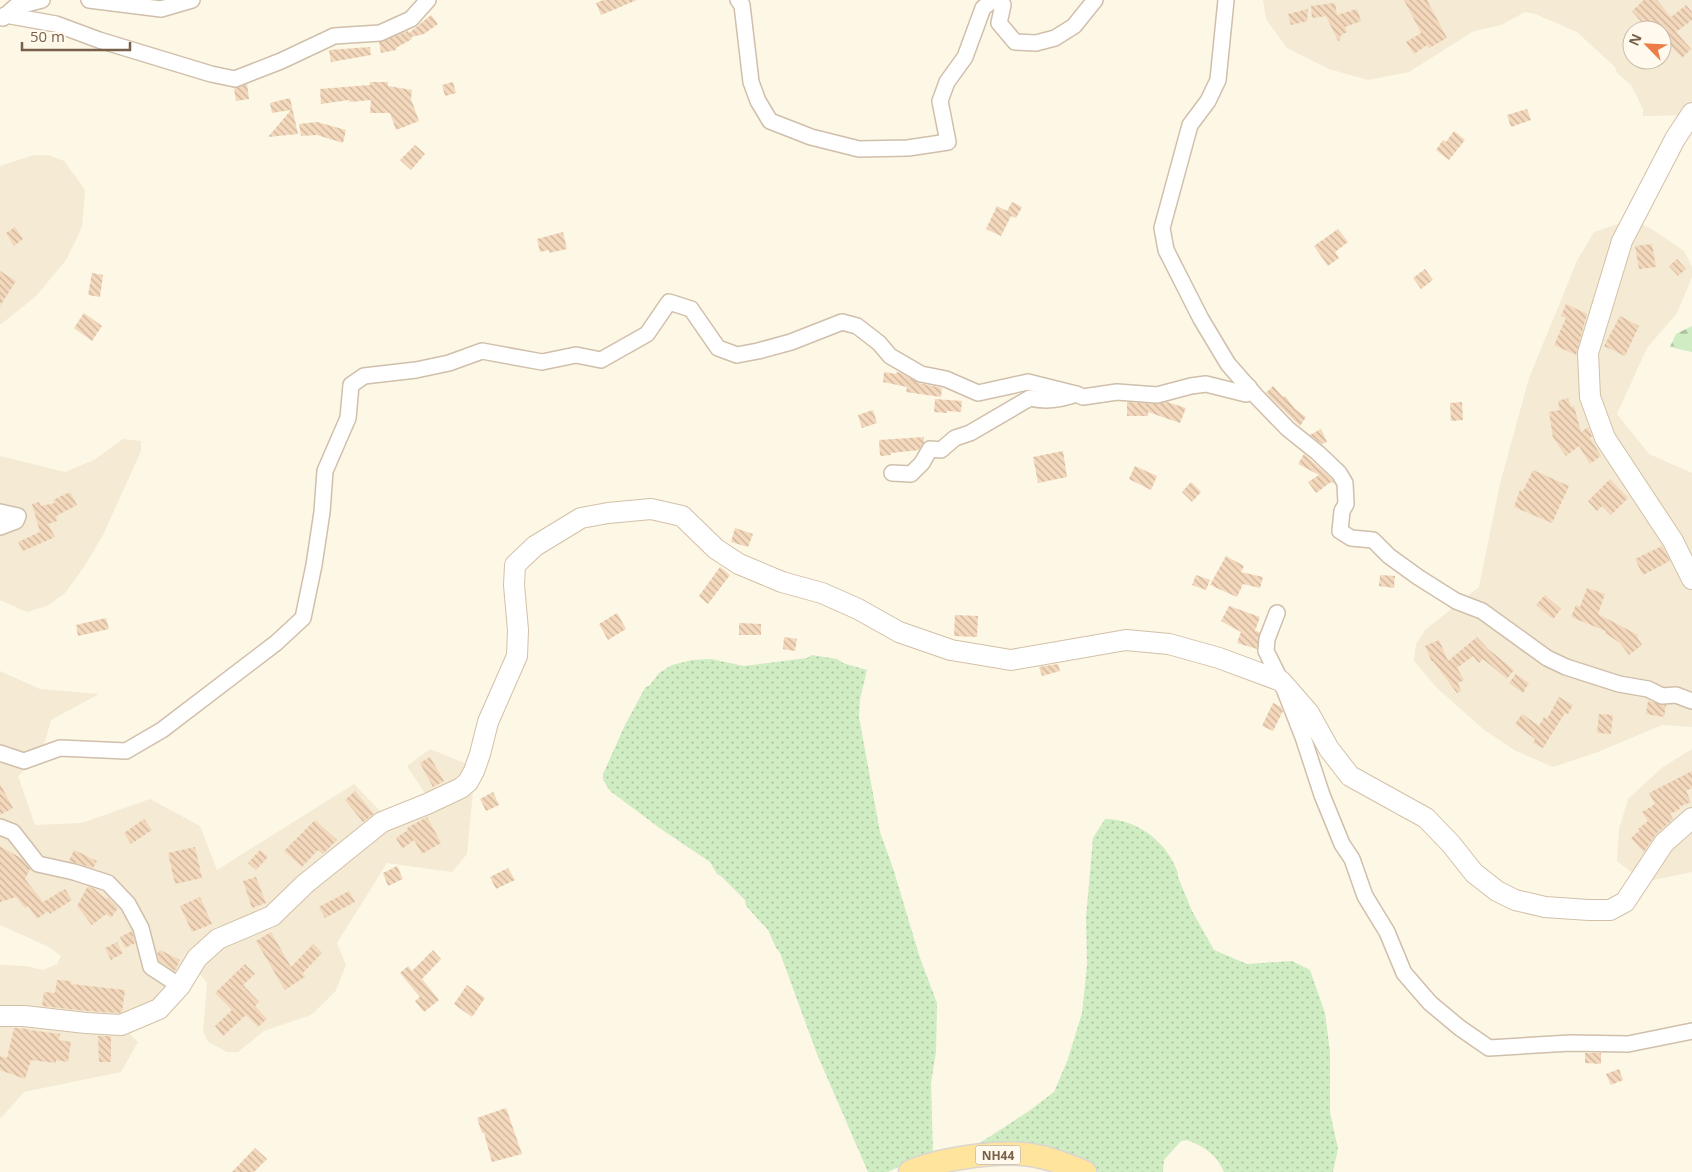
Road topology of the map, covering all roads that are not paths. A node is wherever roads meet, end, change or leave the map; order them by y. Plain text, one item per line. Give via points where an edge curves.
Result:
1 (42, 0) edge
2 (89, 0) edge
3 (192, 0) edge
4 (428, 0) edge
5 (738, 0) edge
6 (1095, 0) edge
7 (1226, 0) edge
8 (3, 19) edge
9 (1692, 113) edge
10 (1249, 387) junction
11 (1076, 394) junction
12 (892, 473) dead end
13 (0, 512) edge
14 (0, 527) edge
15 (1692, 579) edge
16 (1277, 613) dead end
17 (1281, 681) junction
18 (1692, 701) edge
19 (0, 753) edge
20 (1692, 818) edge
21 (0, 827) edge
22 (180, 986) junction
23 (0, 1016) edge
24 (1692, 1031) edge
25 (910, 1172) edge
26 (1085, 1172) edge

1 - 8 street via 15,7
2 - 3 street via 161,9
4 - 8 street via 411,19 380,33 334,36 235,79 99,40 56,24
5 - 6 street via 742,5 751,82 770,121 811,137 859,149 908,148 948,142 940,101 947,82 965,57 983,8 993,0 1003,5 999,23 1015,42 1036,43 1055,38 1074,26
7 - 10 street via 1218,80 1208,101 1190,125 1162,228 1166,250 1201,319 1228,364
9 - 15 main road via 1622,240 1588,353 1590,397 1605,438 1673,540
10 - 11 street via 1246,394 1206,384 1157,395 1117,392 1082,397
10 - 18 street via 1288,429 1342,478 1346,504 1340,531 1351,538 1373,540 1418,577 1456,601 1482,611 1553,661 1619,684
11 - 12 street via 1041,401 1030,398 970,433 955,438 941,450 930,449 911,474
11 - 19 street via 1028,382 978,393 921,374 890,356 879,342 857,326 842,322 791,342 737,354 718,348 691,309 669,302 646,334 601,360 576,355 542,362 482,351 416,370 364,376 350,384 348,418 325,471 322,512 303,618 276,643 162,730 126,751 60,748 24,760
13 - 14 street via 18,516 16,521
16 - 17 street via 1266,651
17 - 20 main road via 1309,713 1350,776 1426,818 1474,873 1515,900 1545,907 1610,910 1625,902 1664,843
17 - 22 main road via 1169,644 1126,640 1011,660 951,650 899,632 822,593 782,582 738,564 716,549 682,516 651,509 581,518 535,546 515,565 517,656 488,722 480,754 468,782 456,792 382,822 305,884 272,916 218,939 197,958
17 - 24 street via 1322,795 1342,844 1352,859 1365,896 1387,932 1404,973 1452,1022 1489,1048 1570,1043 1628,1044
21 - 22 street via 13,832 38,864 108,883 128,904 141,928 150,967
22 - 23 main road via 159,1009 121,1025
25 - 26 main road, NH44 via 979,1155 1022,1154 1054,1160

